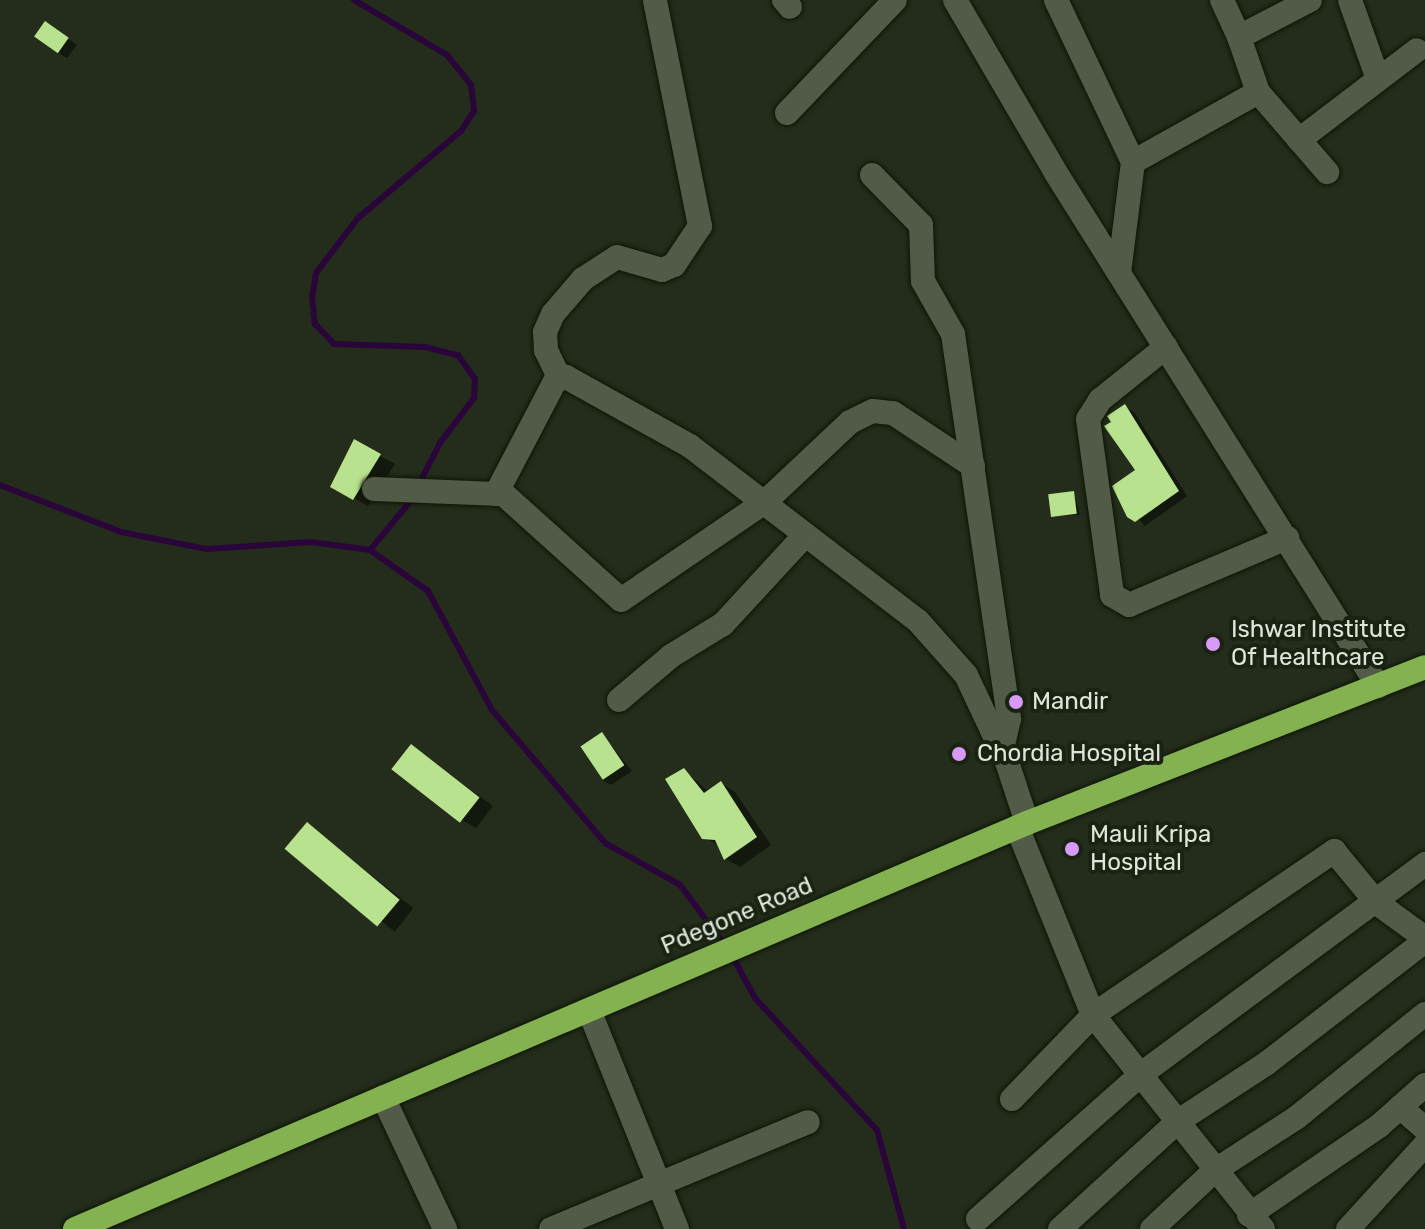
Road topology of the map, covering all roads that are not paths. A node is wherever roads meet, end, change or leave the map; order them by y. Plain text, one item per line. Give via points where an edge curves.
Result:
1 (655, 0) edge
2 (895, 0) edge
3 (955, 0) edge
4 (1056, 0) edge
5 (1222, 0) edge
6 (1310, 0) edge
7 (1350, 0) edge
8 (1239, 37) junction
9 (1417, 50) dead end
10 (1378, 79) junction
11 (1258, 92) junction
12 (787, 113) dead end
13 (1299, 140) junction
14 (1133, 162) junction
15 (1327, 172) dead end
16 (872, 175) dead end
17 (1119, 273) junction
18 (1166, 347) junction
19 (559, 377) junction
20 (973, 466) junction
21 (385, 490) dead end
22 (499, 490) junction
23 (766, 501) junction
24 (805, 535) junction
25 (1287, 538) junction
26 (1425, 667) edge
27 (1378, 686) junction
28 (619, 700) dead end
29 (1002, 750) junction
30 (1022, 825) junction
31 (1425, 864) edge
32 (1377, 903) junction
33 (1425, 940) edge
34 (589, 1010) junction
35 (1425, 1014) edge
36 (1093, 1015) junction
37 (1140, 1075) junction
38 (1425, 1085) edge
39 (383, 1097) junction
40 (1012, 1099) dead end
41 (1400, 1107) junction
42 (808, 1122) dead end
43 (1177, 1122) junction
44 (1425, 1129) edge
45 (1425, 1145) edge
46 (1214, 1171) junction
47 (659, 1185) junction
48 (978, 1219) dead end
49 (1258, 1225) edge
50 (88, 1226) edge
51 (445, 1229) edge
52 (551, 1229) edge
53 (677, 1229) edge
54 (1060, 1229) edge
55 (1152, 1229) edge
56 (1348, 1229) edge

1 - 19 street via 700,226 674,265 662,270 617,257 583,279 545,332 546,350
2 - 12 street
3 - 17 street
4 - 14 street
5 - 8 street
6 - 8 street
7 - 10 street
8 - 11 street
9 - 10 street
10 - 13 street
11 - 13 street
11 - 14 street
13 - 15 street
14 - 17 street
16 - 20 street via 921,225 923,281 953,334
17 - 18 street
18 - 25 street
18 - 25 street via 1100,400 1088,419 1112,595 1129,605
19 - 22 street
19 - 23 street via 690,446
20 - 23 street via 893,413 873,411 850,422
20 - 29 street via 1009,719
21 - 22 street via 486,497
22 - 23 street via 621,600
23 - 24 street
24 - 28 street via 723,624 671,656
24 - 29 street via 918,621 966,675
25 - 27 street
26 - 27 highway, Pdegone Road
27 - 30 highway, Pdegone Road
29 - 30 street
30 - 34 highway, Pdegone Road
30 - 36 street
31 - 32 street
32 - 33 street
32 - 36 street via 1334,851
32 - 37 street
33 - 43 street via 1267,1063
34 - 39 highway, Pdegone Road
34 - 47 street
35 - 46 street via 1296,1118
36 - 37 street
36 - 40 street
37 - 43 street
37 - 48 street
38 - 41 street
39 - 50 highway, Pdegone Road
39 - 51 street
41 - 44 street
41 - 49 street
42 - 47 street
43 - 46 street
43 - 54 street
45 - 56 street
46 - 49 street
46 - 55 street
47 - 52 street
47 - 53 street

